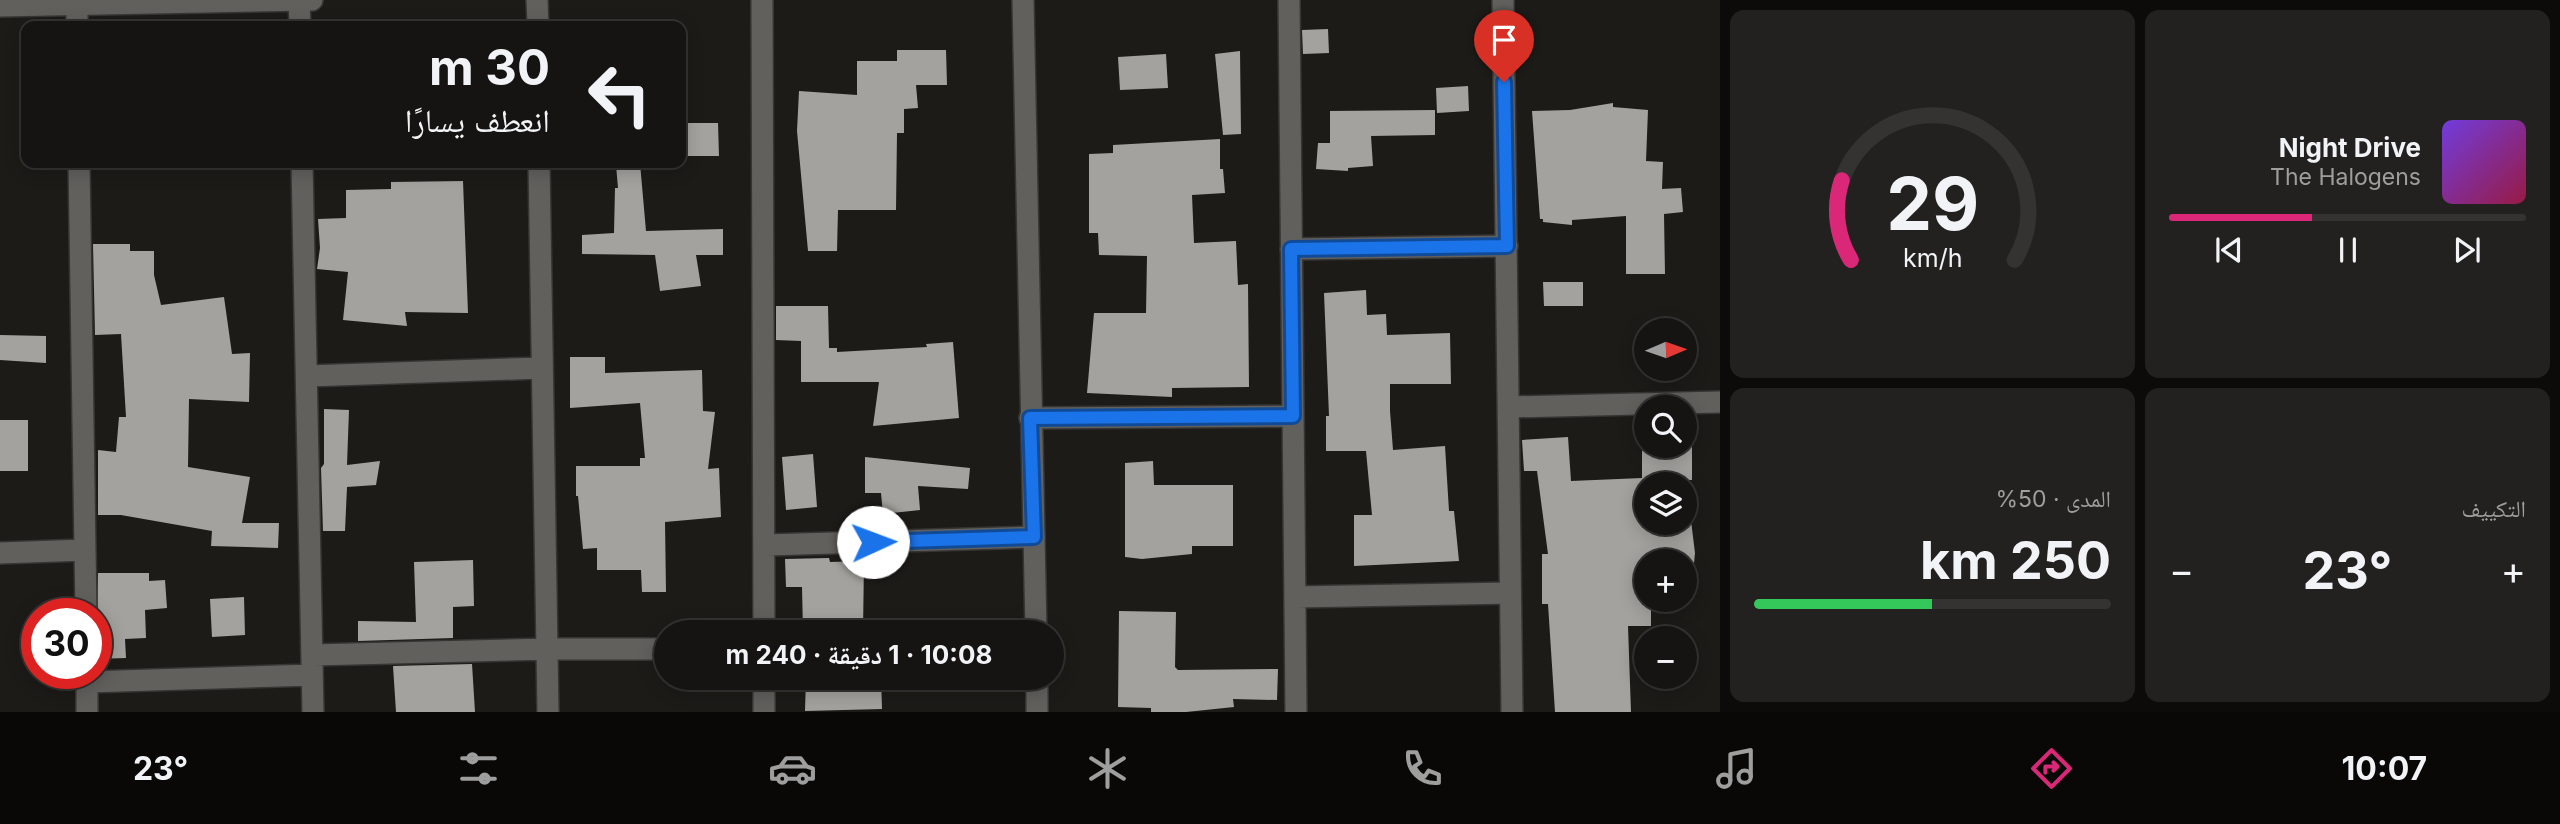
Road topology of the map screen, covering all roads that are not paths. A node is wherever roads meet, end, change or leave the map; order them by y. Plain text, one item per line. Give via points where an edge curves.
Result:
1 (299, 0) edge
2 (312, 0) edge
3 (537, 0) edge
4 (762, 0) edge
5 (1023, 0) edge
6 (1289, 0) edge
7 (1503, 0) edge
8 (114, 2) edge
9 (77, 5) junction
10 (0, 6) edge
11 (77, 21) edge
12 (300, 21) edge
13 (538, 21) edge
14 (79, 168) edge
15 (302, 168) edge
16 (539, 168) edge
17 (1507, 246) junction
18 (1291, 249) junction
19 (541, 368) junction
20 (307, 376) junction
21 (1720, 402) edge
22 (1508, 407) junction
23 (1293, 416) junction
24 (1030, 418) junction
25 (1034, 537) junction
26 (765, 545) junction
27 (85, 550) junction
28 (0, 553) edge
29 (1510, 593) junction
30 (1295, 597) junction
31 (86, 598) edge
32 (764, 620) edge
33 (1036, 620) edge
34 (548, 649) junction
35 (654, 649) edge
36 (313, 665) junction
37 (112, 677) edge
38 (87, 689) edge
39 (764, 690) edge
40 (1037, 690) edge
41 (88, 712) edge
42 (313, 712) edge
43 (548, 712) edge
44 (764, 712) edge
45 (1037, 712) edge
46 (1296, 712) edge
47 (1512, 712) edge

1 - 2 street
1 - 8 street
1 - 12 street
3 - 13 street
4 - 26 street
5 - 24 street
6 - 18 street
7 - 17 street
8 - 9 street
9 - 10 street
9 - 11 street
14 - 27 street
15 - 20 street
16 - 19 street
17 - 18 street
17 - 22 street
18 - 23 street
19 - 20 street
19 - 34 street
20 - 36 street
21 - 22 street
22 - 29 street
23 - 24 street
23 - 30 street
24 - 25 street
25 - 26 street
25 - 33 street
26 - 32 street
27 - 28 street
27 - 31 street
29 - 30 street
29 - 47 street
30 - 46 street
34 - 35 street
34 - 36 street
34 - 43 street
36 - 37 street
36 - 42 street
38 - 41 street
39 - 44 street
40 - 45 street

